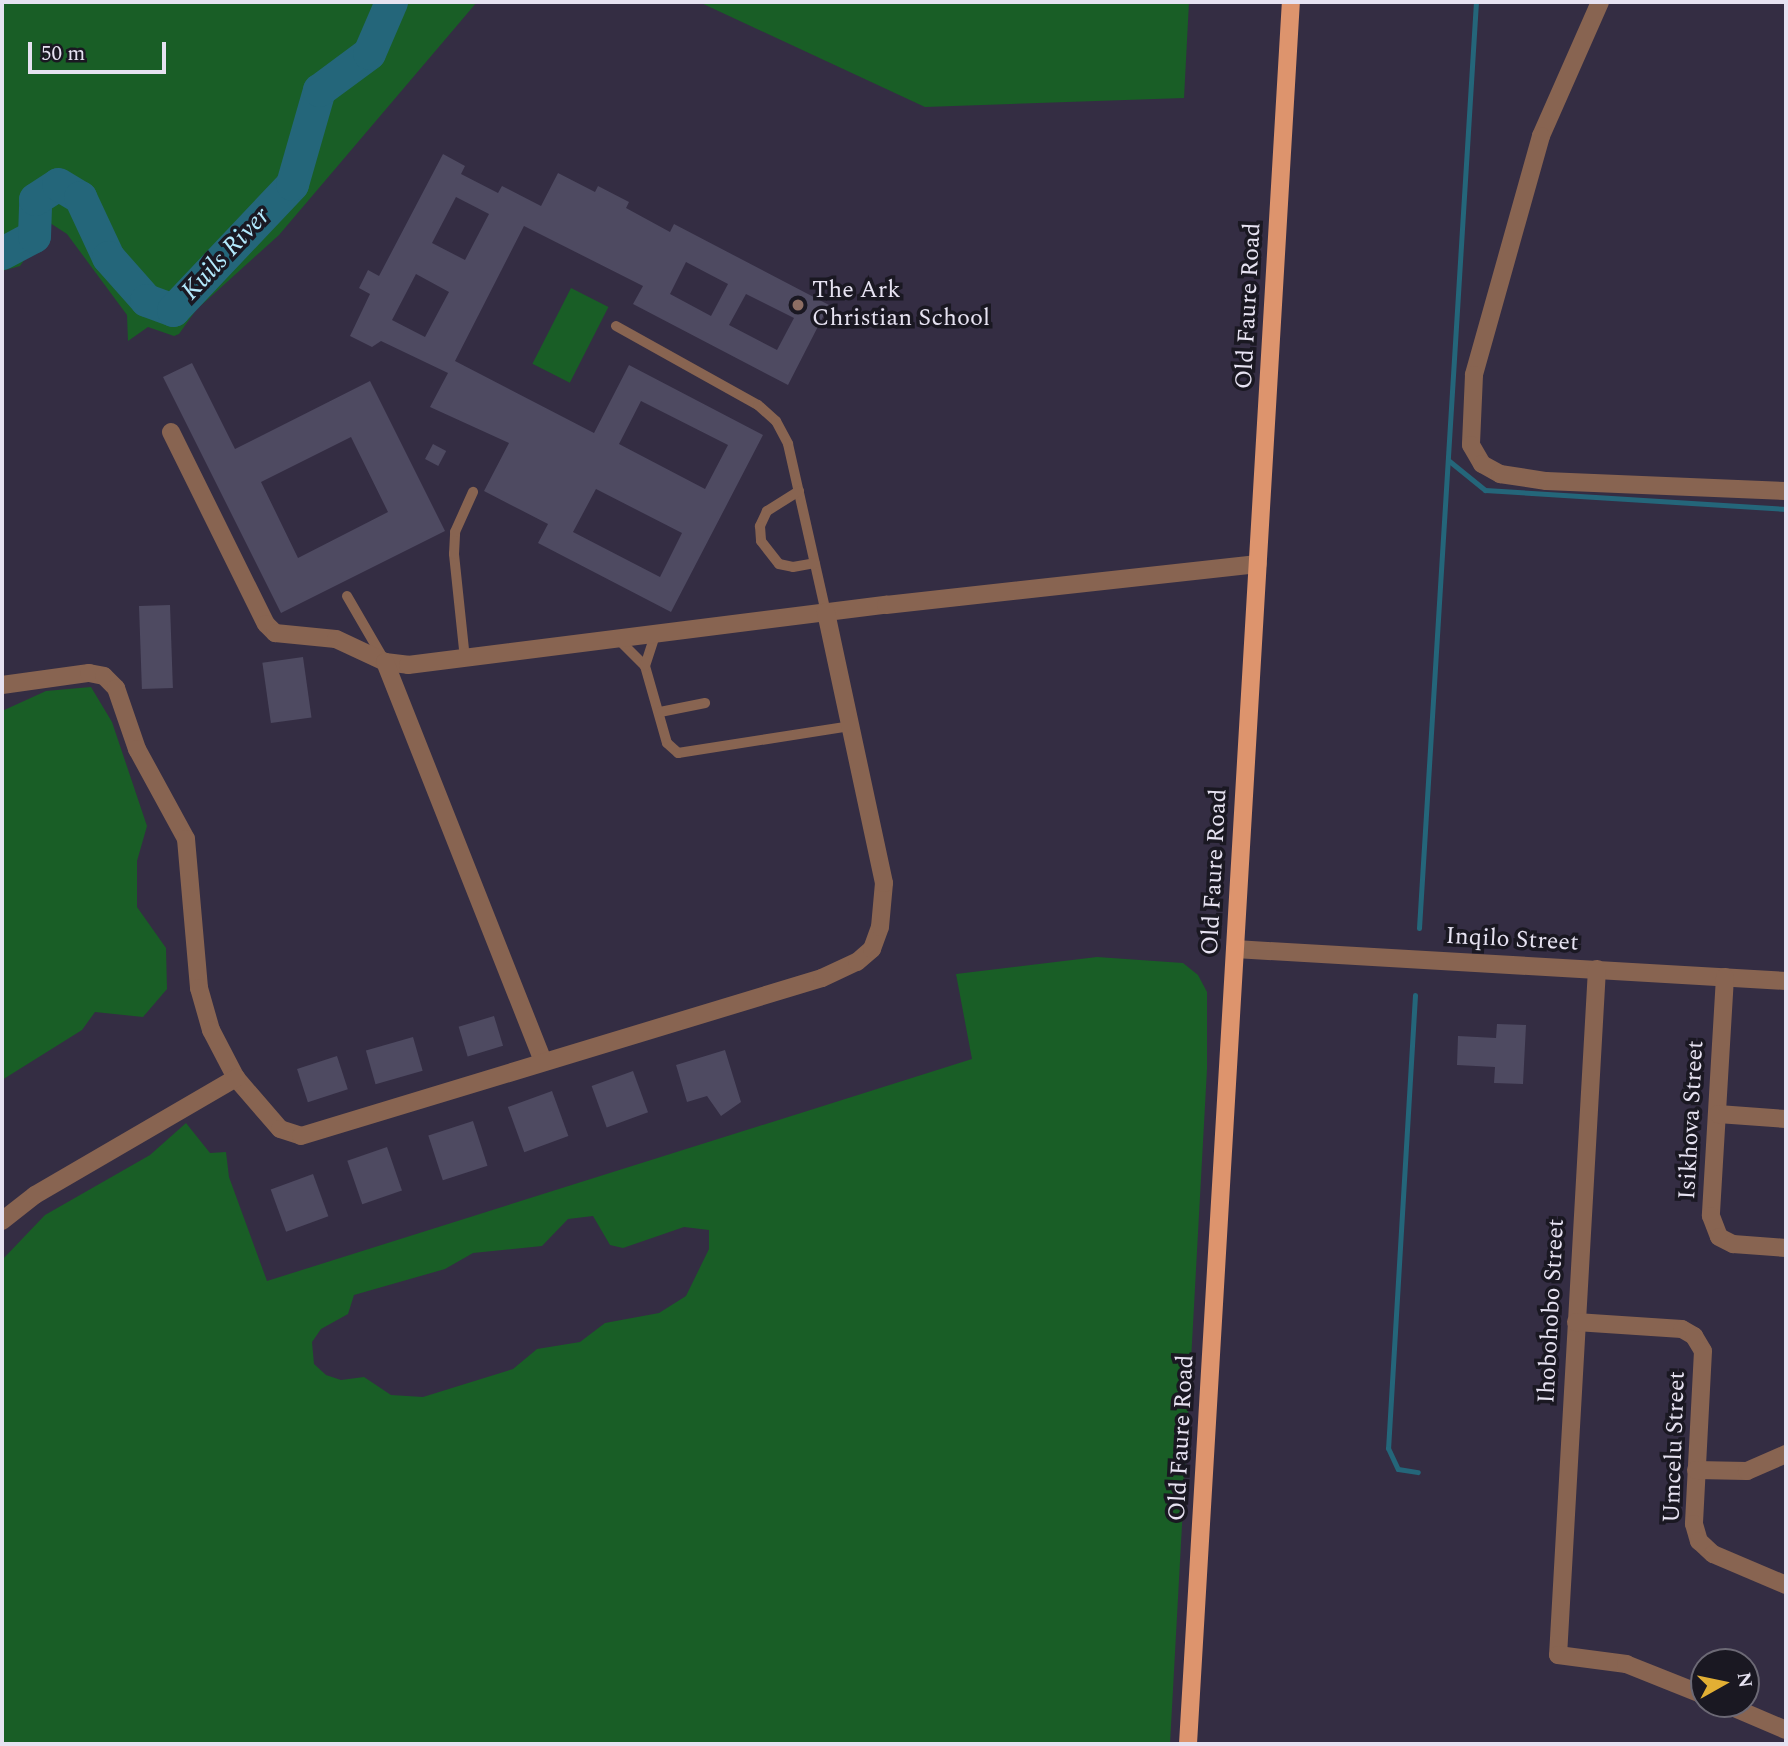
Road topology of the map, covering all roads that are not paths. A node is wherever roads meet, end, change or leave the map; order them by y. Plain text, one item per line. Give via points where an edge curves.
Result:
1 (1291, 2) edge
2 (1601, 2) edge
3 (616, 326) dead end
4 (171, 432) dead end
5 (799, 491) junction
6 (1786, 491) edge
7 (473, 492) dead end
8 (815, 563) junction
9 (1258, 564) junction
10 (347, 596) dead end
11 (826, 612) junction
12 (655, 635) junction
13 (620, 640) junction
14 (465, 659) junction
15 (385, 662) junction
16 (645, 666) junction
17 (2, 685) edge
18 (705, 703) dead end
19 (660, 712) junction
20 (850, 726) junction
21 (1235, 948) junction
22 (1597, 970) junction
23 (1724, 977) junction
24 (1786, 981) edge
25 (543, 1061) junction
26 (236, 1078) junction
27 (1718, 1114) junction
28 (1786, 1119) edge
29 (2, 1221) edge
30 (1786, 1248) edge
31 (1576, 1322) junction
32 (1786, 1454) edge
33 (1696, 1470) junction
34 (1786, 1585) edge
35 (1690, 1689) edge
36 (1758, 1718) edge
37 (1786, 1730) edge
38 (1188, 1744) edge

1 - 9 main road, Old Faure Road
2 - 6 street via 1541,136 1474,375 1471,445 1482,464 1500,474 1546,481
3 - 5 lane via 768,412 783,432
4 - 15 street via 266,624 275,632 336,639
5 - 8 lane
5 - 8 lane via 766,511 761,541 779,564 793,568
7 - 14 lane via 455,532
8 - 11 lane
9 - 11 street
9 - 21 main road, Old Faure Road
10 - 15 lane
11 - 12 street
11 - 20 street
12 - 13 street
12 - 16 lane
13 - 14 street
13 - 16 lane
14 - 15 street via 408,665
15 - 25 street
16 - 19 lane
17 - 26 street via 89,673 104,676 116,688 137,749 186,839 199,988 211,1030
18 - 19 lane
19 - 20 lane via 667,743 678,753
20 - 25 street via 884,883 880,927 872,949 858,962 822,978
21 - 22 street, Inqilo Street
21 - 38 main road, Old Faure Road
22 - 23 street, Inqilo Street
22 - 31 street, Ihobohobo Street
23 - 24 street, Inqilo Street
23 - 27 street, Isikhova Street
25 - 26 street via 300,1136 280,1129
26 - 29 street via 35,1195
27 - 28 street
27 - 30 street, Isikhova Street via 1711,1216 1715,1229 1733,1244
31 - 33 street, Umcelu Street via 1682,1329 1695,1336 1703,1351
31 - 35 street, Ihobohobo Street via 1558,1655 1626,1664
32 - 33 street via 1747,1471
33 - 34 street, Umcelu Street via 1694,1524 1699,1541 1713,1554
36 - 37 street

